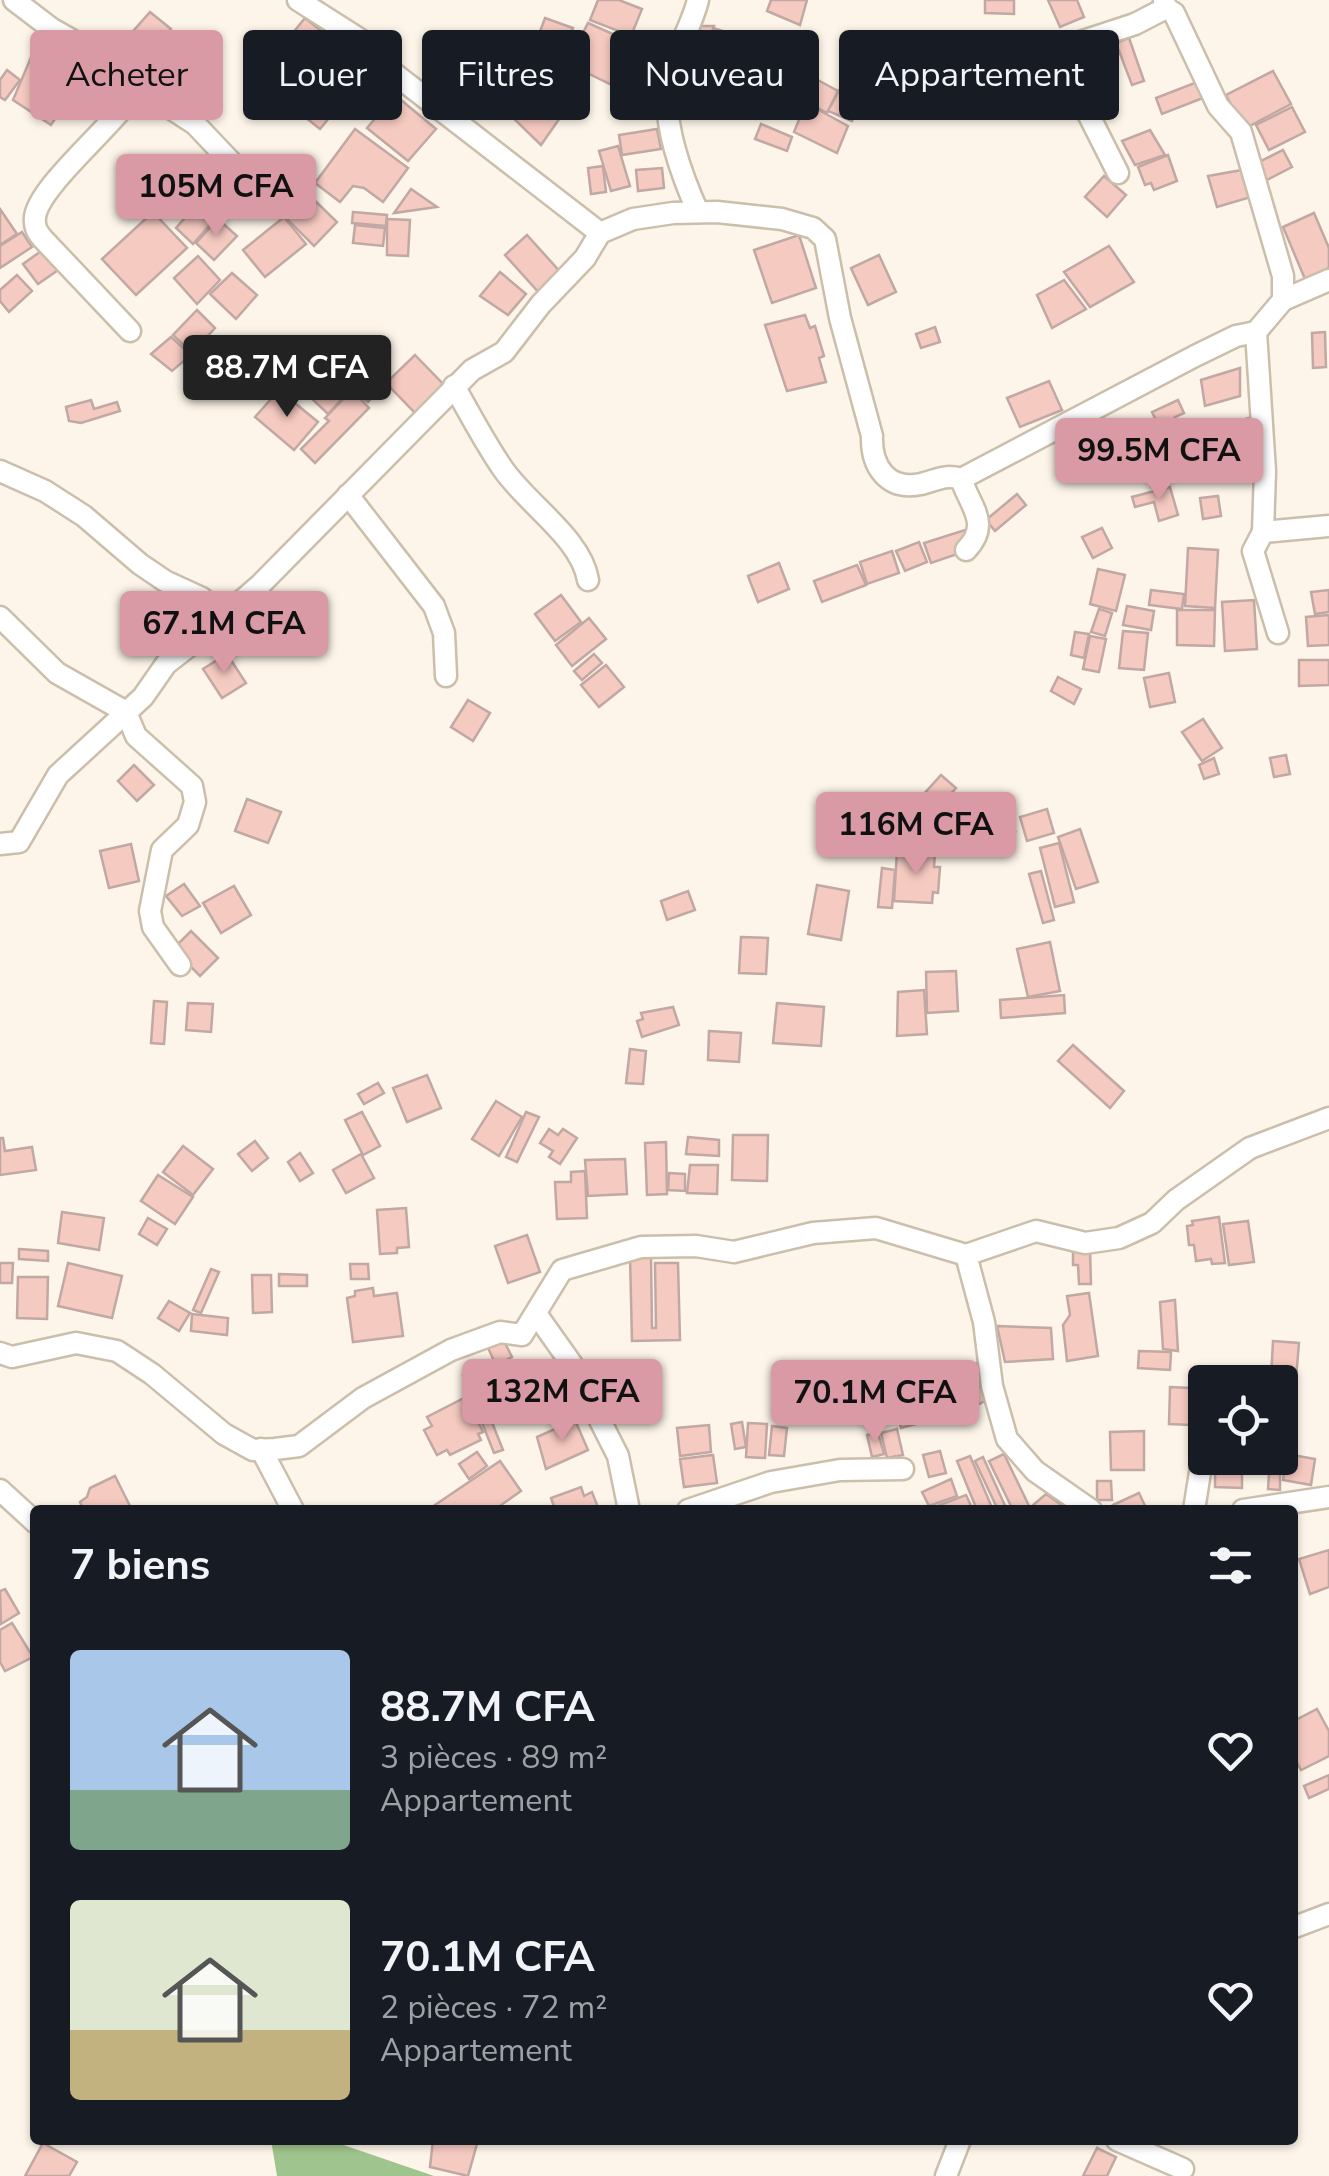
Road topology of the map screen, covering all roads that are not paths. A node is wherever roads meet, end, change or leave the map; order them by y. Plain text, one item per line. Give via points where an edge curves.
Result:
1 (14, 0) edge
2 (298, 0) edge
3 (698, 0) edge
4 (1165, 4) edge
5 (52, 30) edge
6 (114, 120) edge
7 (190, 120) edge
8 (1118, 173) dead end
9 (267, 200) dead end
10 (698, 212) junction
11 (600, 233) junction
12 (1329, 280) edge
13 (1283, 300) junction
14 (130, 331) dead end
15 (1256, 332) junction
16 (454, 386) junction
17 (0, 471) edge
18 (960, 479) junction
19 (348, 494) junction
20 (1329, 526) edge
21 (1264, 532) junction
22 (966, 550) dead end
23 (588, 580) dead end
24 (0, 617) edge
25 (216, 618) junction
26 (1278, 633) dead end
27 (446, 676) dead end
28 (126, 712) junction
29 (0, 844) edge
30 (180, 965) dead end
31 (1329, 1118) edge
32 (966, 1255) junction
33 (537, 1315) junction
34 (0, 1353) edge
35 (260, 1449) junction
36 (903, 1469) dead end
37 (1200, 1475) edge
38 (0, 1490) edge
39 (1329, 1497) edge
40 (1072, 1502) edge
41 (290, 1505) edge
42 (629, 1505) edge
43 (703, 1505) edge
44 (1195, 1505) edge
45 (1276, 1505) edge
46 (30, 1517) edge
47 (1329, 1914) edge
48 (1298, 1926) edge
49 (958, 2145) edge
50 (1128, 2145) edge
51 (1184, 2170) dead end
52 (946, 2176) edge

1 - 5 street
2 - 11 street via 364,42 392,72
3 - 10 street via 669,76 668,99 682,176
4 - 8 street via 1136,24 1071,45 1071,80
4 - 13 street via 1218,106 1241,132 1283,276
6 - 14 street via 46,192 34,222 42,239
7 - 9 street
10 - 11 street via 633,218
10 - 18 street via 782,219 825,239 872,456 884,478 902,485 948,475
11 - 16 street via 504,352
12 - 13 street
13 - 15 street
15 - 18 street via 1195,356
15 - 21 street
16 - 19 street
16 - 23 street via 503,469 572,542
17 - 25 street via 84,516 140,564 202,598
18 - 22 street via 980,522 978,538
19 - 25 street via 260,584
19 - 27 street via 434,606 444,632
20 - 21 street
21 - 26 street via 1253,551
24 - 28 street via 58,673
25 - 28 street
28 - 29 street via 58,775 19,842
28 - 30 street via 136,736 192,786 188,824 162,850 150,911 153,928
31 - 32 street via 1250,1148 1152,1223 1119,1238 1085,1243 1036,1231
32 - 33 street via 876,1228 813,1232 734,1252 640,1247 562,1270
32 - 40 street via 1007,1440
33 - 35 street via 522,1335 500,1332 412,1369 298,1446
33 - 42 street via 571,1363 618,1456
34 - 35 street via 12,1357 76,1343 116,1351 224,1434
35 - 41 street
36 - 43 street via 840,1470 770,1482
37 - 44 street
38 - 46 street
39 - 45 street
47 - 48 street
49 - 52 street
50 - 51 street

